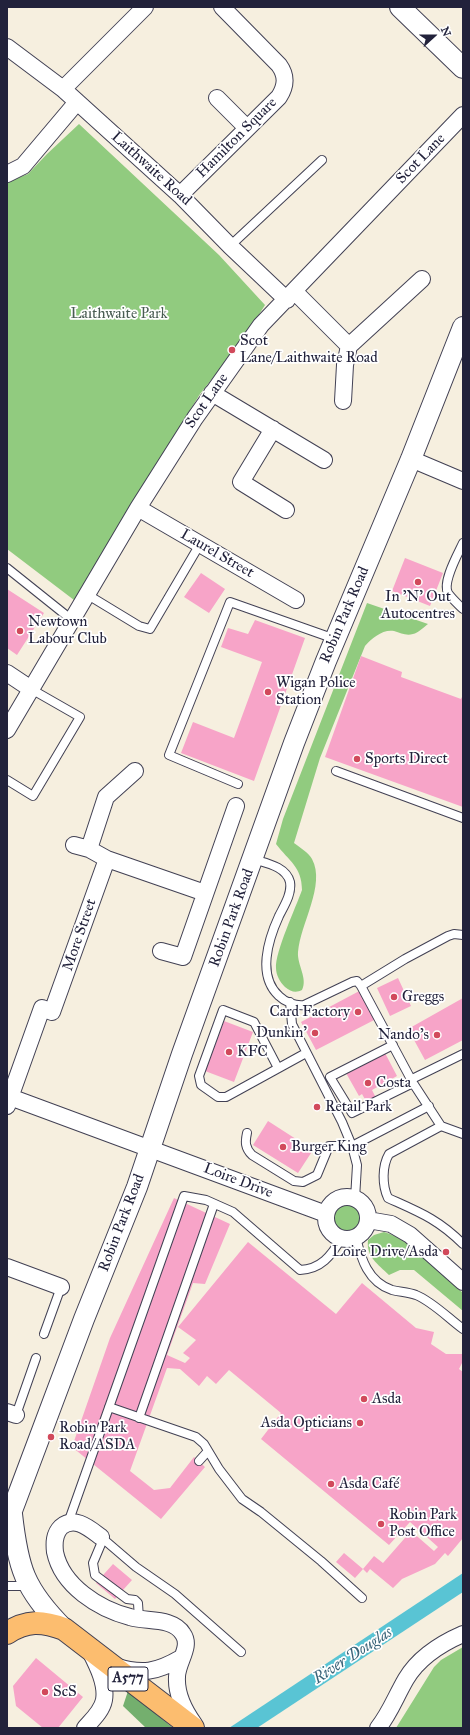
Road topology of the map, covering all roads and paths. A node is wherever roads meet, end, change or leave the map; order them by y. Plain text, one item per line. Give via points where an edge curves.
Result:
1 (145, 7) edge
2 (222, 7) edge
3 (400, 7) edge
4 (7, 47) edge
5 (463, 68) edge
6 (63, 89) junction
7 (217, 98) dead end
8 (76, 102) junction
9 (463, 115) edge
10 (247, 128) junction
11 (322, 160) dead end
12 (7, 174) edge
13 (180, 195) junction
14 (230, 246) junction
15 (422, 278) dead end
16 (291, 295) junction
17 (463, 327) edge
18 (349, 346) junction
19 (212, 393) junction
20 (343, 401) dead end
21 (273, 429) junction
22 (411, 458) junction
23 (324, 460) dead end
24 (463, 482) edge
25 (138, 508) junction
26 (286, 510) dead end
27 (200, 544) junction
28 (463, 544) edge
29 (7, 568) edge
30 (88, 595) junction
31 (296, 600) dead end
32 (463, 609) edge
33 (72, 620) junction
34 (335, 639) junction
35 (7, 673) edge
36 (31, 689) junction
37 (7, 730) edge
38 (135, 771) dead end
39 (336, 771) dead end
40 (7, 780) edge
41 (238, 784) dead end
42 (236, 806) dead end
43 (463, 818) edge
44 (107, 859) junction
45 (253, 859) junction
46 (205, 894) junction
47 (463, 935) edge
48 (161, 951) dead end
49 (361, 986) junction
50 (290, 1002) junction
51 (393, 1045) junction
52 (306, 1052) junction
53 (463, 1054) edge
54 (278, 1068) junction
55 (412, 1081) junction
56 (9, 1101) edge
57 (429, 1106) junction
58 (441, 1126) junction
59 (247, 1133) dead end
60 (463, 1134) edge
61 (352, 1146) junction
62 (150, 1148) junction
63 (355, 1199) junction
64 (214, 1204) junction
65 (326, 1214) junction
66 (368, 1220) junction
67 (348, 1238) junction
68 (463, 1244) edge
69 (7, 1268) edge
70 (463, 1282) edge
71 (61, 1287) joint
72 (463, 1329) edge
73 (44, 1334) dead end
74 (36, 1358) dead end
75 (109, 1406) junction
76 (11, 1414) edge
77 (139, 1418) junction
78 (208, 1451) junction
79 (199, 1461) dead end
80 (9, 1516) edge
81 (68, 1524) junction
82 (101, 1537) junction
83 (7, 1586) edge
84 (29, 1586) junction
85 (362, 1598) dead end
86 (139, 1619) junction
87 (64, 1629) junction
88 (7, 1633) edge
89 (463, 1634) edge
90 (90, 1649) junction
91 (241, 1652) dead end
92 (181, 1658) junction
93 (108, 1663) junction
94 (85, 1728) edge
95 (195, 1728) edge
96 (378, 1728) edge

1 - 6 street
2 - 10 street, Hamilton Square via 279,66 285,77 285,84 279,97
3 - 5 street
4 - 6 street, Laithwaite Road
6 - 8 street, Laithwaite Road
7 - 10 street
8 - 12 street via 23,166
8 - 13 street, Laithwaite Road
9 - 16 street, Scot Lane
10 - 13 street, Hamilton Square
11 - 14 lane
13 - 14 street, Laithwaite Road
14 - 16 street, Laithwaite Road
15 - 18 street
16 - 18 street, Laithwaite Road
16 - 19 street, Scot Lane via 266,319
17 - 22 street, Robin Park Road
18 - 20 street
19 - 21 street
19 - 25 street, Scot Lane
21 - 23 street
21 - 26 street via 241,482
22 - 24 street
22 - 34 street, Robin Park Road
25 - 27 street, Laurel Street
25 - 30 street, Scot Lane
27 - 30 lane via 150,629 139,626
27 - 31 street, Laurel Street
28 - 32 lane via 450,571 446,588
29 - 33 lane
30 - 33 street, Scot Lane
33 - 36 street, Scot Lane
34 - 41 lane via 230,602 169,754
34 - 45 street, Robin Park Road via 294,743
35 - 36 street
36 - 37 street, Scot Lane
36 - 40 lane via 80,717 33,796
38 - 44 street via 106,797 81,847
39 - 43 lane
42 - 46 street
44 - 46 street
44 - 56 street, More Street via 52,1012 42,1008
45 - 50 lane via 281,869 290,881 289,895 278,918 268,949 266,966 268,980 274,991
45 - 62 street, Robin Park Road
46 - 48 street via 183,957
47 - 49 lane via 448,936
49 - 50 lane via 357,981 352,982 304,1005 298,1006
49 - 51 lane
50 - 52 lane via 292,1024
51 - 55 lane
51 - 55 lane via 330,1077 352,1113
52 - 54 lane
52 - 61 lane
53 - 55 lane
54 - 54 lane via 226,1097 218,1097 201,1086 199,1076 223,1010 254,1022
55 - 57 lane
56 - 62 street, Loire Drive
57 - 58 lane
57 - 61 lane
58 - 60 lane
58 - 68 lane via 389,1154 386,1160 385,1192 388,1198 434,1220
59 - 61 lane via 247,1150 294,1181 303,1182 317,1175 329,1146
61 - 63 lane via 356,1165
62 - 65 street, Loire Drive
62 - 80 street, Robin Park Road
63 - 65 street via 337,1199
63 - 66 street via 364,1207
64 - 67 lane via 233,1212 300,1270 320,1265
64 - 75 lane via 184,1196
64 - 77 lane
65 - 67 street via 330,1232
66 - 67 street via 362,1233
66 - 70 street via 392,1224 410,1235
67 - 72 lane via 377,1281 387,1288 416,1295
69 - 71 street
71 - 73 lane
74 - 76 lane
75 - 77 lane
75 - 81 lane
77 - 78 lane via 196,1437
78 - 79 lane
78 - 85 lane via 242,1500 260,1512
80 - 84 street, Robin Park Road via 19,1562
81 - 82 street via 86,1525
81 - 86 street via 61,1528 55,1537 55,1552 69,1580 86,1596 108,1609
82 - 86 lane via 101,1544 93,1563 95,1574 127,1599 138,1603
82 - 91 lane via 136,1567 175,1594
83 - 84 lane
84 - 87 street, Robin Park Road via 46,1611
86 - 92 street via 172,1624 181,1630 186,1639 186,1646
87 - 88 highway, A577 via 37,1622
87 - 90 highway, A577
89 - 96 street via 438,1646 415,1667
90 - 93 highway, A577
90 - 94 street via 101,1678 104,1700
92 - 93 street via 152,1671 133,1670
92 - 95 street via 177,1676 178,1691
93 - 95 highway, A577

